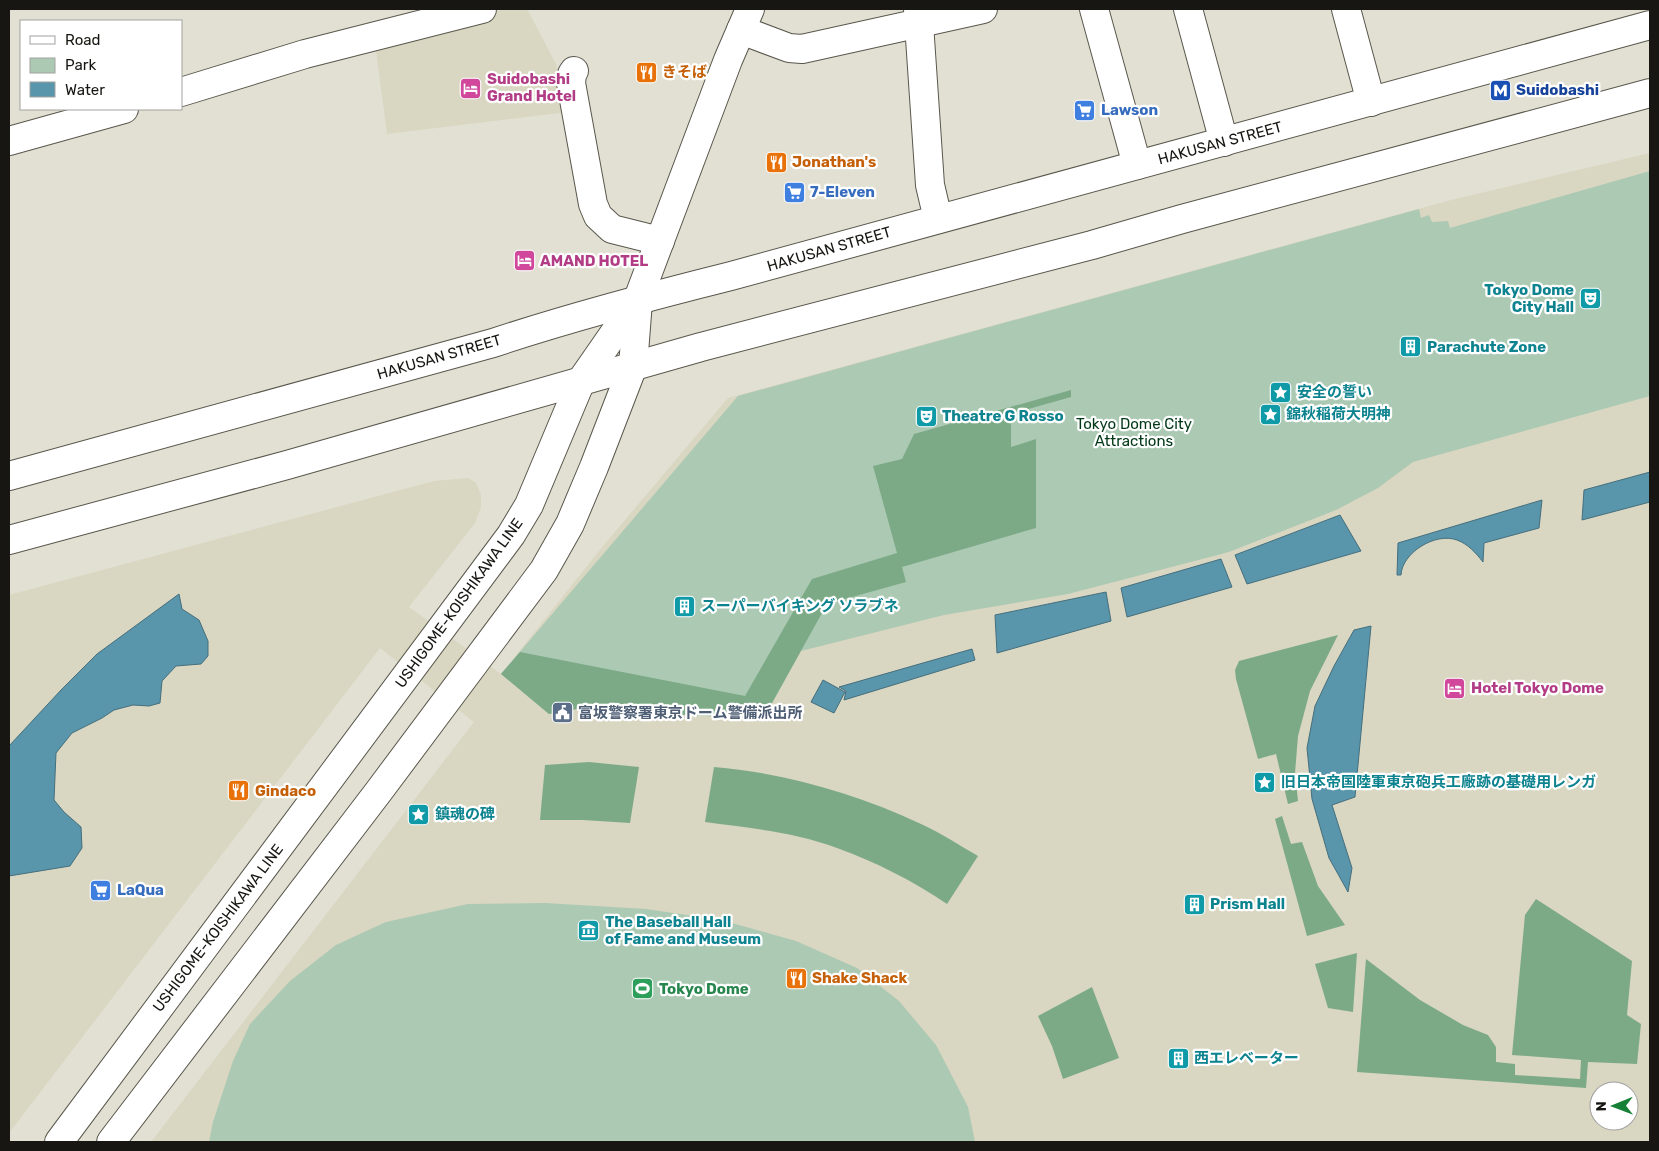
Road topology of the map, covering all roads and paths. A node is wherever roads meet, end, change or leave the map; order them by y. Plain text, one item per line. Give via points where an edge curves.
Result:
1 (482, 9) edge
2 (983, 9) edge
3 (1094, 9) edge
4 (1188, 9) edge
5 (1346, 9) edge
6 (919, 16) edge
7 (745, 19) edge
8 (1650, 25) edge
9 (574, 71) dead end
10 (182, 92) edge
11 (1650, 93) edge
12 (1371, 102) junction
13 (120, 110) edge
14 (9, 141) edge
15 (1224, 142) junction
16 (1137, 165) junction
17 (938, 218) junction
18 (660, 241) junction
19 (638, 300) junction
20 (633, 366) junction
21 (581, 381) junction
22 (9, 476) edge
23 (9, 540) edge
24 (59, 1142) edge
25 (111, 1142) edge

1 - 10 main road via 305,54
2 - 6 main road
3 - 16 main road
4 - 15 main road
5 - 12 main road
6 - 7 main road via 802,49 789,48
6 - 17 main road via 930,185
7 - 18 main road
8 - 12 main road, HAKUSAN STREET
9 - 18 main road via 571,83 593,204 598,216 612,229
11 - 20 main road
12 - 15 main road, HAKUSAN STREET
13 - 14 main road
15 - 16 main road, HAKUSAN STREET
16 - 17 main road, HAKUSAN STREET
17 - 19 main road, HAKUSAN STREET
18 - 19 main road
19 - 20 main road
19 - 21 main road, USHIGOME-KOISHIKAWA LINE
19 - 22 main road, HAKUSAN STREET
20 - 21 main road
20 - 25 main road via 573,516 544,570
21 - 23 main road
21 - 24 main road, USHIGOME-KOISHIKAWA LINE via 529,505 511,535

